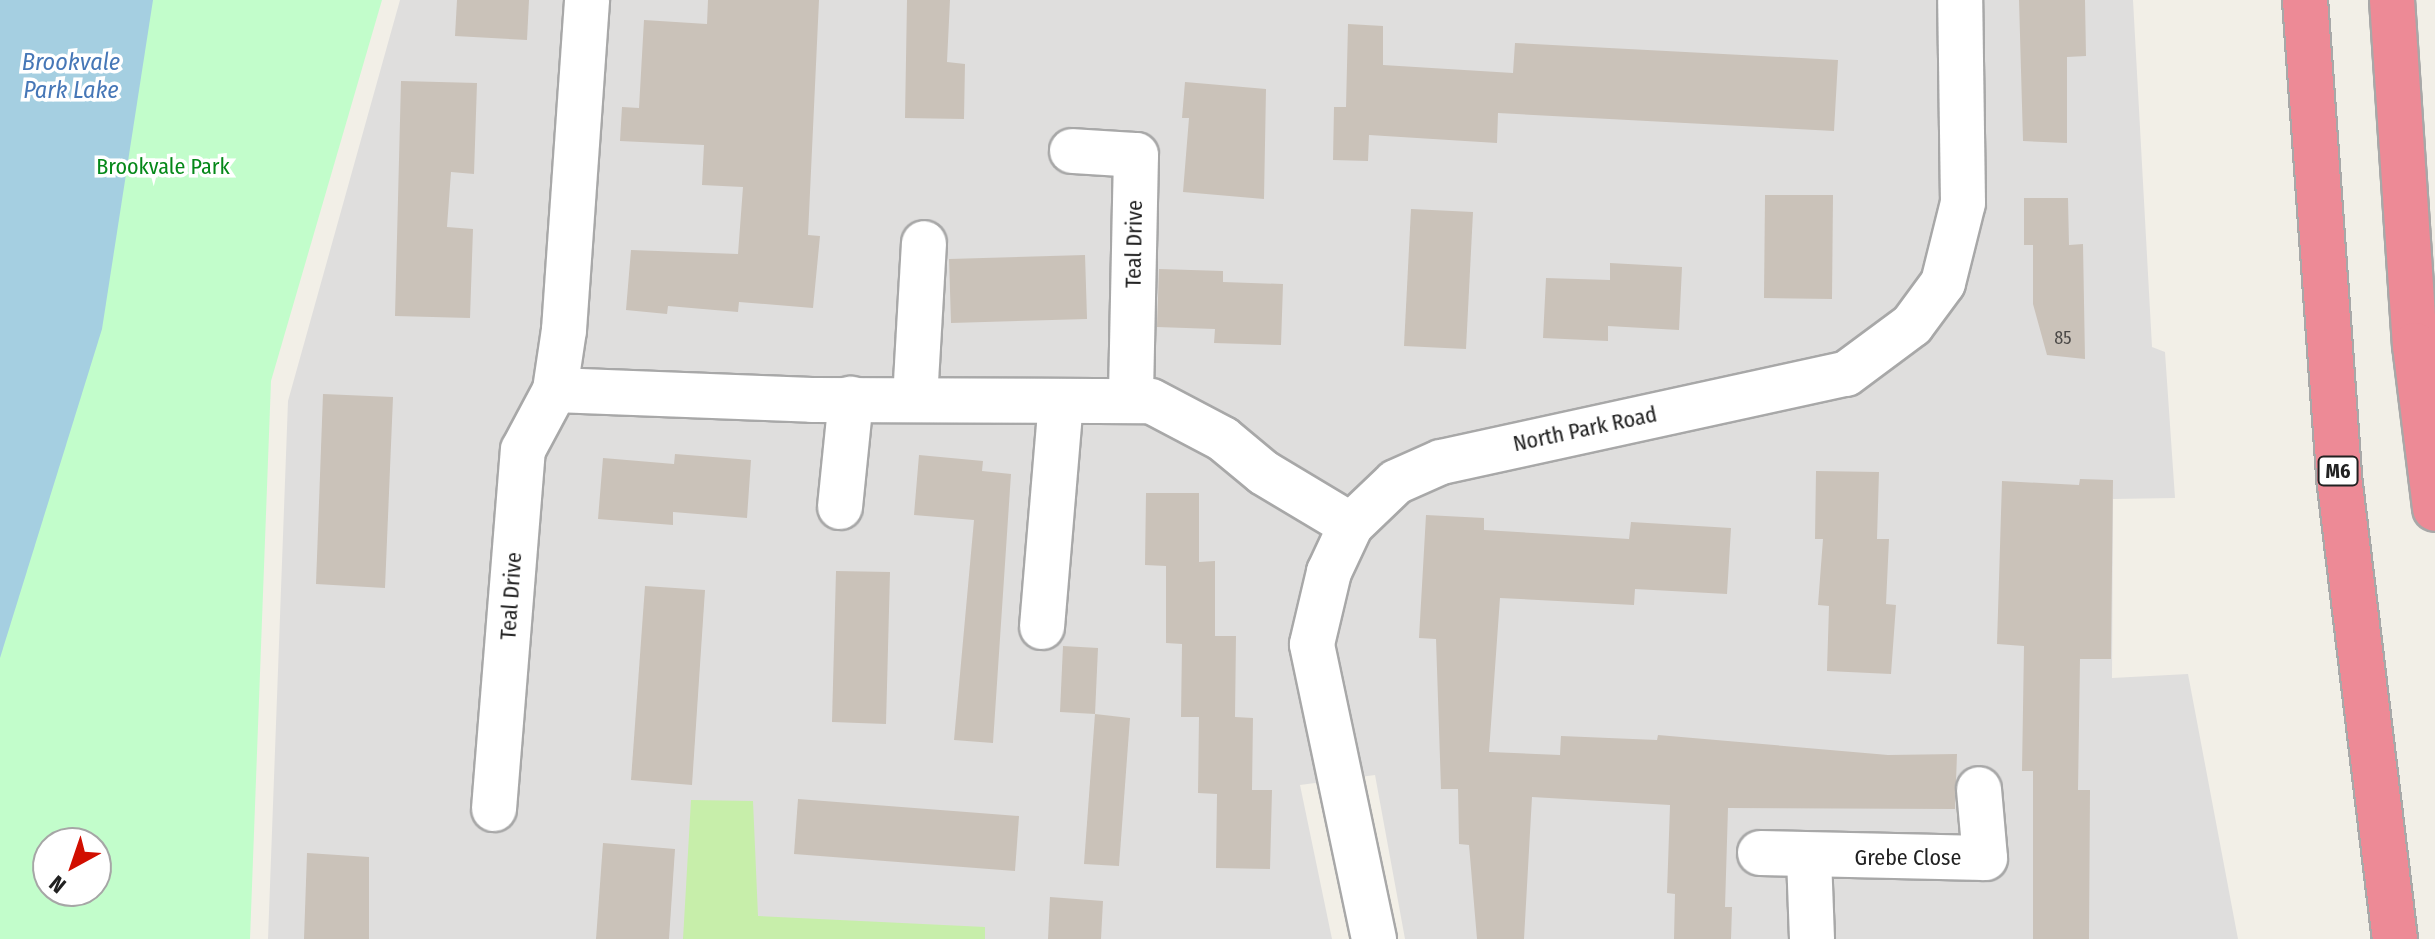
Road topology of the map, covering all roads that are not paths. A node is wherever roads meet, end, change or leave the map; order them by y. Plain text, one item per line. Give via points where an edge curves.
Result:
1 (587, 0) edge
2 (1949, 0) edge
3 (1960, 0) edge
4 (2305, 0) edge
5 (2392, 0) edge
6 (1072, 151) dead end
7 (924, 243) dead end
8 (555, 390) junction
9 (1131, 398) junction
10 (851, 399) junction
11 (915, 399) junction
12 (1061, 403) junction
13 (840, 507) dead end
14 (2435, 509) edge
15 (1351, 525) junction
16 (1042, 627) dead end
17 (1979, 789) dead end
18 (494, 809) dead end
19 (1760, 853) dead end
20 (1809, 857) junction
21 (1374, 939) edge
22 (1812, 939) edge
23 (2395, 939) edge

1 - 8 street, Teal Drive
2 - 3 street
3 - 15 street, North Park Road via 1961,216 1943,283 1912,325 1846,374 1441,462 1396,482
4 - 23 highway, M6 via 2339,477
5 - 14 highway via 2415,345
6 - 9 street, Teal Drive via 1136,155
7 - 11 street
8 - 10 street
8 - 18 street, Teal Drive via 523,450
9 - 12 street
9 - 15 street via 1178,412
10 - 11 street
10 - 13 street
11 - 12 street
12 - 16 street
15 - 21 street, North Park Road via 1329,572 1312,644
17 - 20 street, Grebe Close via 1985,858
19 - 20 street, Grebe Close
20 - 22 street

